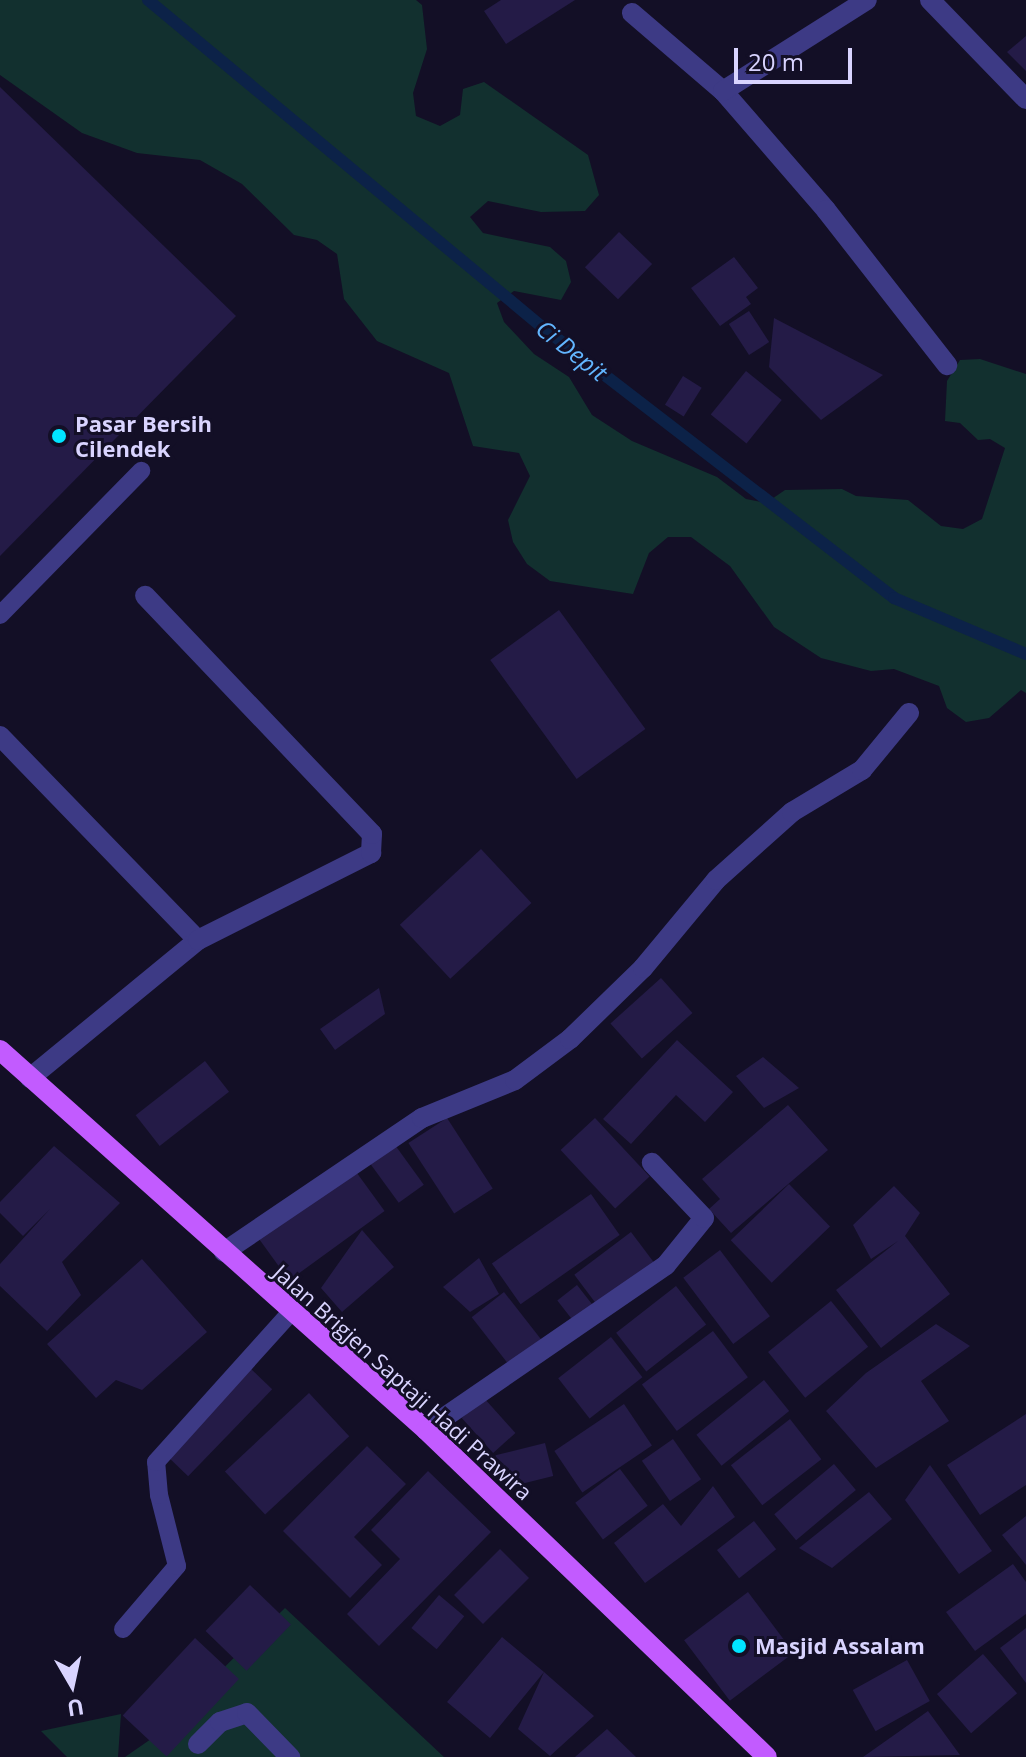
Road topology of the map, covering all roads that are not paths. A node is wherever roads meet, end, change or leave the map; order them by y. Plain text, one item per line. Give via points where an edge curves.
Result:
1 (867, 0) edge
2 (930, 0) edge
3 (632, 13) dead end
4 (723, 91) junction
5 (1026, 99) edge
6 (947, 365) dead end
7 (141, 471) dead end
8 (145, 596) dead end
9 (0, 615) edge
10 (909, 713) dead end
11 (0, 736) edge
12 (198, 940) junction
13 (0, 1050) edge
14 (30, 1078) junction
15 (652, 1163) dead end
16 (224, 1252) junction
17 (291, 1312) junction
18 (426, 1430) junction
19 (123, 1629) dead end
20 (198, 1744) dead end
21 (290, 1757) edge
22 (767, 1757) edge

1 - 4 street
2 - 5 street
3 - 4 street
4 - 6 street via 826,210
7 - 9 lane
8 - 12 street via 372,834 371,853
10 - 16 street via 862,770 792,812 716,880 643,968 570,1039 515,1080 422,1118
11 - 12 street
12 - 14 street
13 - 14 main road, Jalan Brigjen Saptaji Hadi Prawira
14 - 16 main road, Jalan Brigjen Saptaji Hadi Prawira
15 - 18 street via 704,1218 666,1265
16 - 17 main road, Jalan Brigjen Saptaji Hadi Prawira
17 - 18 main road, Jalan Brigjen Saptaji Hadi Prawira
17 - 19 lane via 156,1462 177,1566
18 - 22 main road, Jalan Brigjen Saptaji Hadi Prawira
20 - 21 street via 220,1722 247,1713

